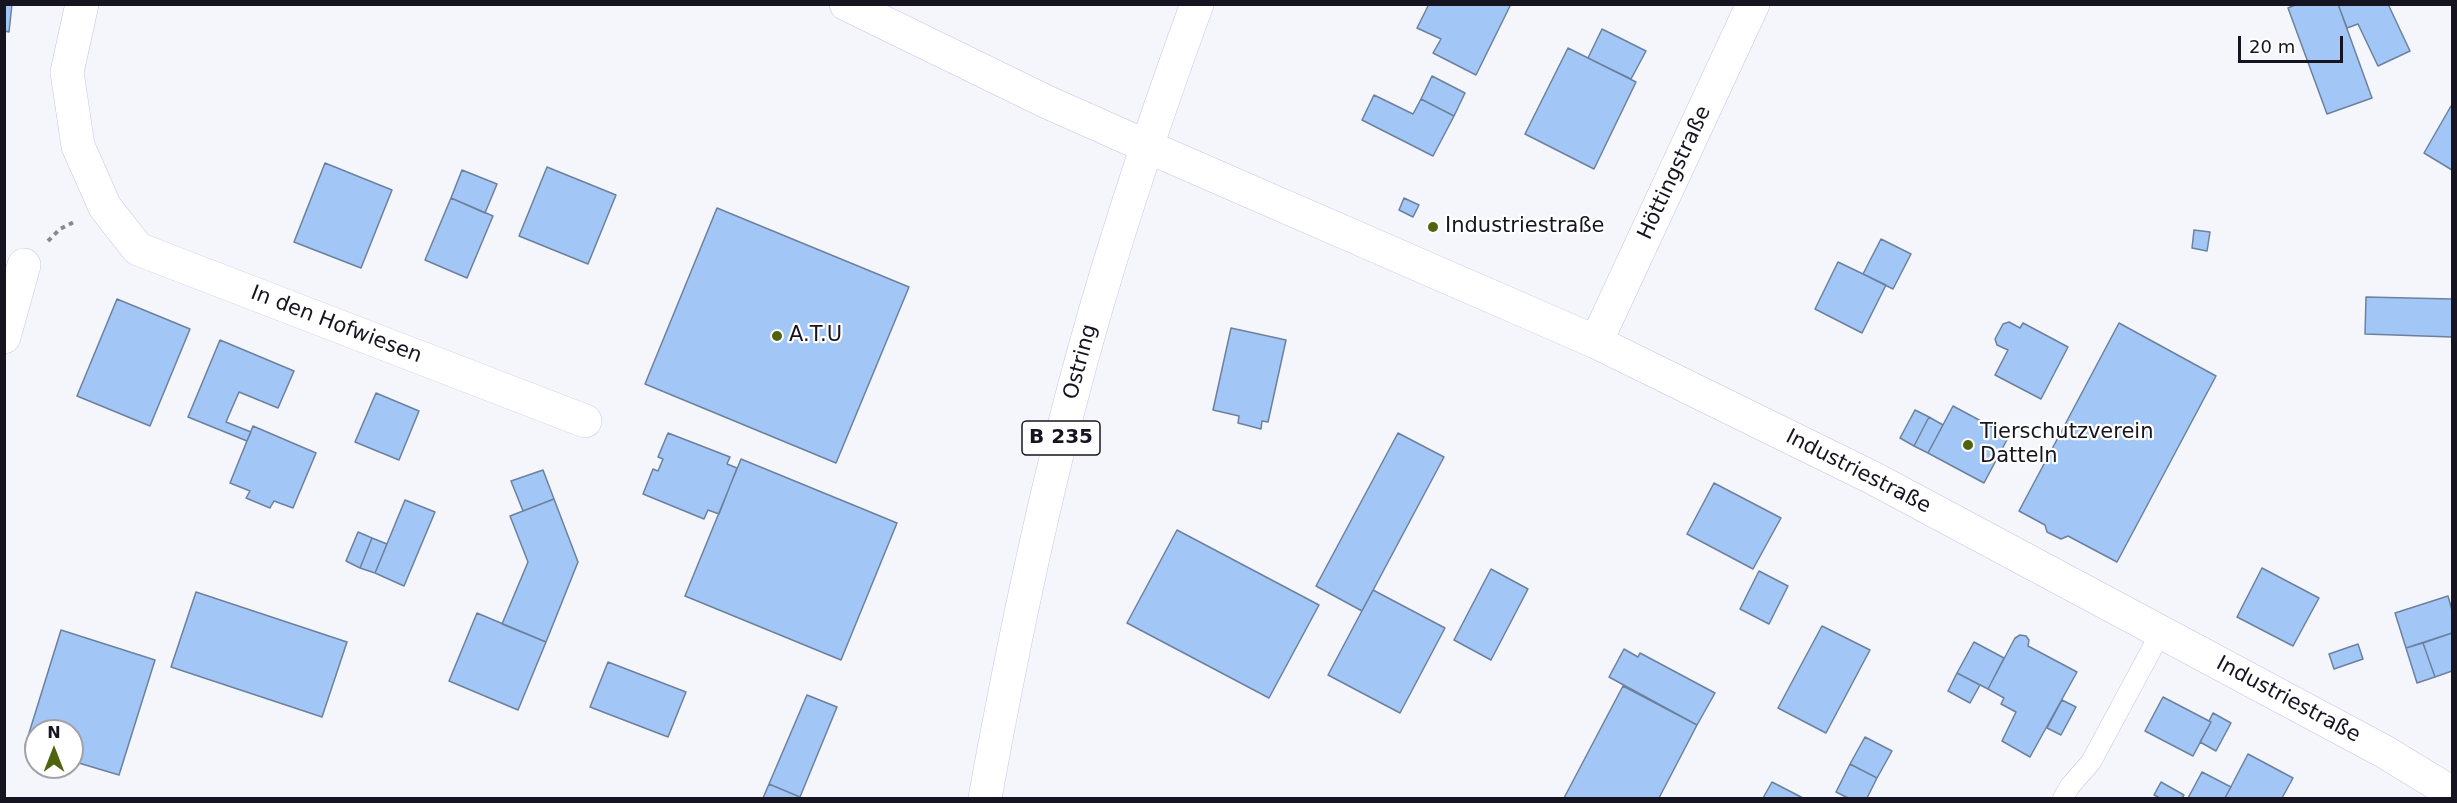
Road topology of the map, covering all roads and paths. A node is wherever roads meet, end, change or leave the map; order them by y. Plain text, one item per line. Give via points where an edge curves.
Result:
1 (82, 4) edge
2 (846, 4) edge
3 (1197, 4) edge
4 (1753, 4) edge
5 (1146, 146) junction
6 (105, 207) junction
7 (24, 265) joint
8 (4, 337) edge
9 (1596, 342) junction
10 (585, 421) dead end
11 (2161, 632) junction
12 (2452, 793) edge
13 (985, 798) edge
14 (2063, 798) edge

1 - 6 street, In den Hofwiesen via 67,72 78,146
2 - 5 street, Industriestraße
3 - 5 street, Ostring / B 235
4 - 9 street, Höttingstraße
5 - 9 street, Industriestraße
5 - 13 street, Ostring / B 235 via 1070,402 1044,508
6 - 7 path via 60,229
6 - 10 street, In den Hofwiesen via 138,249
7 - 8 street
9 - 11 street, Industriestraße via 1873,478
11 - 12 street, Industriestraße
11 - 14 lane via 2091,762

